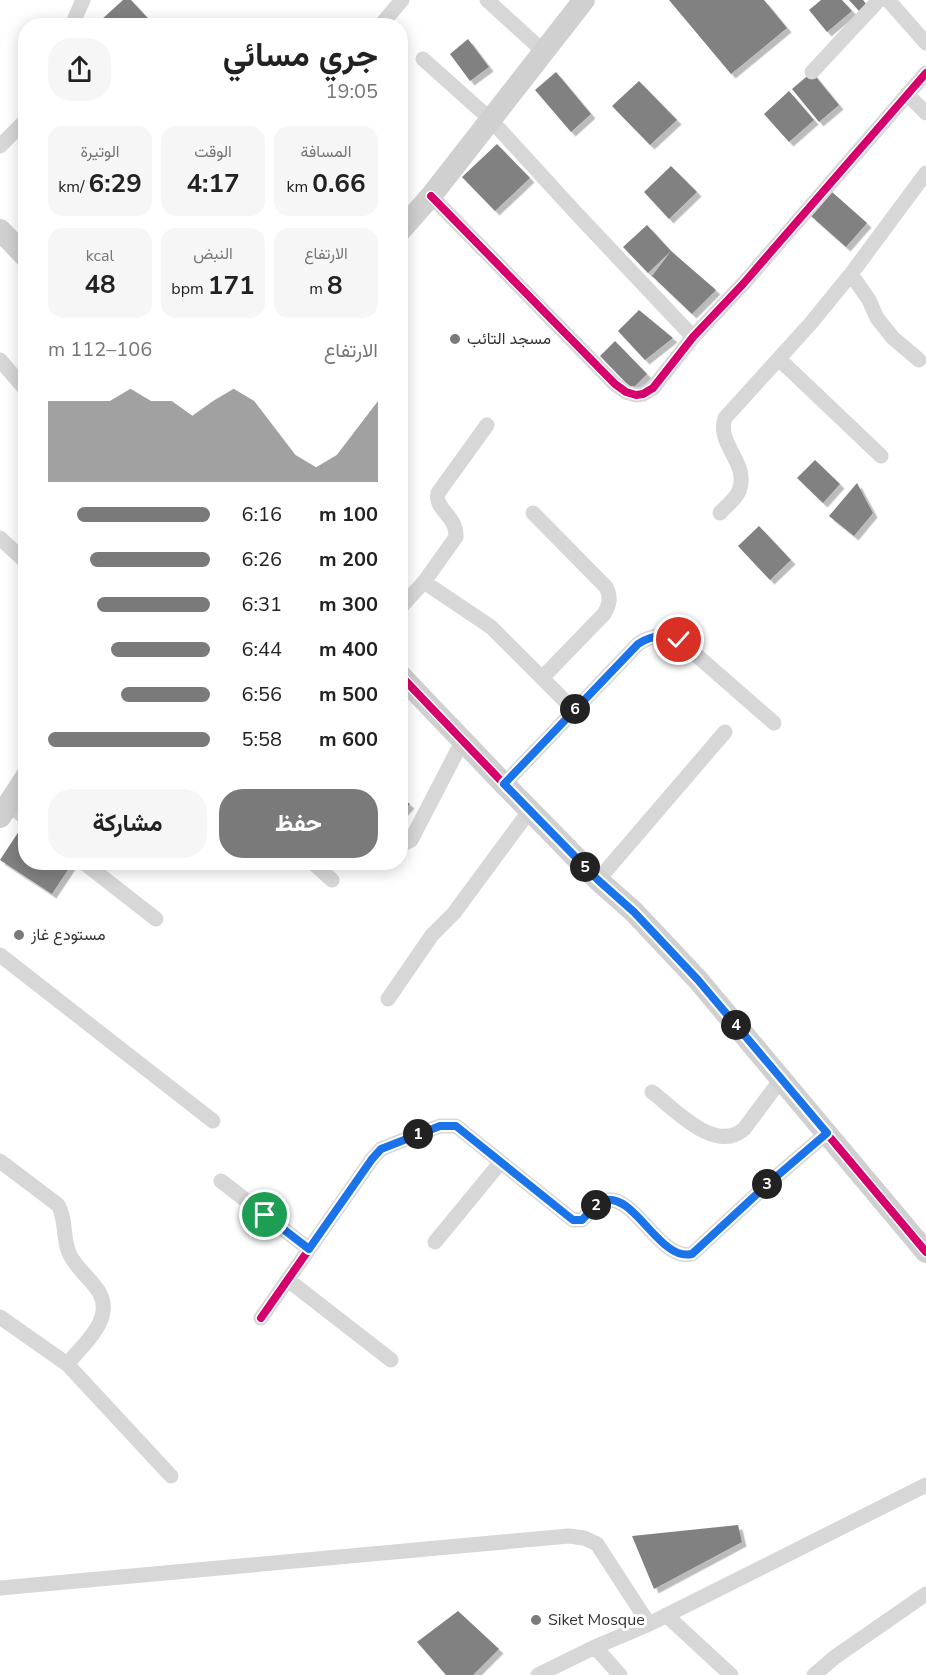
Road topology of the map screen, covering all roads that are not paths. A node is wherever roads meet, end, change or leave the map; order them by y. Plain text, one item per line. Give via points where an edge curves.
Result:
1 (83, 0) edge
2 (402, 0) edge
3 (487, 0) edge
4 (584, 0) edge
5 (879, 0) edge
6 (895, 3) edge
7 (75, 18) edge
8 (387, 18) edge
9 (926, 43) edge
10 (543, 51) junction
11 (423, 59) dead end
12 (812, 72) dead end
13 (926, 73) edge
14 (907, 94) junction
15 (926, 113) edge
16 (490, 119) junction
17 (18, 128) edge
18 (0, 146) edge
19 (926, 173) edge
20 (431, 196) junction
21 (408, 222) edge
22 (0, 230) edge
23 (18, 249) edge
24 (851, 274) junction
25 (693, 337) junction
26 (779, 359) junction
27 (0, 360) edge
28 (919, 360) dead end
29 (18, 381) edge
30 (487, 425) dead end
31 (881, 456) dead end
32 (533, 513) dead end
33 (720, 513) dead end
34 (0, 538) edge
35 (18, 555) edge
36 (424, 582) junction
37 (408, 599) edge
38 (542, 678) junction
39 (408, 683) edge
40 (574, 710) junction
41 (774, 723) dead end
42 (725, 732) dead end
43 (463, 741) junction
44 (504, 784) junction
45 (18, 796) edge
46 (530, 810) junction
47 (11, 813) edge
48 (408, 842) edge
49 (93, 870) edge
50 (321, 870) edge
51 (332, 880) dead end
52 (598, 880) junction
53 (156, 919) dead end
54 (0, 955) edge
55 (387, 999) dead end
56 (782, 1078) junction
57 (652, 1092) dead end
58 (213, 1121) dead end
59 (827, 1133) junction
60 (0, 1161) edge
61 (500, 1163) junction
62 (221, 1181) dead end
63 (435, 1242) dead end
64 (924, 1244) edge
65 (309, 1249) junction
66 (288, 1280) junction
67 (0, 1317) edge
68 (261, 1318) dead end
69 (391, 1360) dead end
70 (67, 1364) junction
71 (171, 1476) dead end
72 (926, 1485) edge
73 (0, 1588) edge
74 (926, 1594) edge
75 (666, 1615) junction
76 (650, 1624) junction
77 (595, 1647) junction
78 (538, 1675) edge
79 (620, 1675) edge
80 (731, 1675) edge
81 (814, 1675) edge

1 - 7 street
2 - 8 street
3 - 10 street
4 - 10 street
5 - 12 street
6 - 9 street
10 - 16 street
11 - 16 street
13 - 14 street
14 - 15 street
14 - 25 street
16 - 20 street
16 - 25 street
17 - 18 street
19 - 24 street
20 - 21 street
20 - 25 street via 626,393 643,394 653,388
22 - 23 street
24 - 26 street
24 - 28 street via 877,318
26 - 31 street
26 - 33 street via 725,418 723,433 741,469 741,482 738,493
27 - 29 street
30 - 36 street via 438,493 438,503 454,523 456,537
32 - 38 street via 610,595 604,614
34 - 35 street
36 - 37 street
36 - 38 street via 478,617
38 - 40 street
39 - 43 street
40 - 41 street via 638,644 653,637 669,636 679,640
40 - 44 street
42 - 52 street
43 - 44 street
43 - 48 street
44 - 46 street
45 - 47 street
46 - 52 street
46 - 55 street
49 - 53 street
50 - 51 street
52 - 56 street via 698,980
54 - 58 street
56 - 57 street via 744,1129 725,1138 703,1131
56 - 59 street
59 - 61 street via 692,1254 685,1256 669,1248 623,1205 612,1200 593,1207 582,1220 573,1220
59 - 64 street
60 - 70 street via 62,1210 70,1256 104,1302 104,1313 96,1330
61 - 63 street
61 - 65 street via 456,1126 449,1125 381,1149
62 - 65 street
65 - 66 street
66 - 68 street
66 - 69 street
67 - 70 street
70 - 71 street
72 - 75 street
73 - 76 street via 569,1536 597,1544
74 - 81 street
75 - 76 street
75 - 80 street
76 - 77 street
77 - 78 street
77 - 79 street

